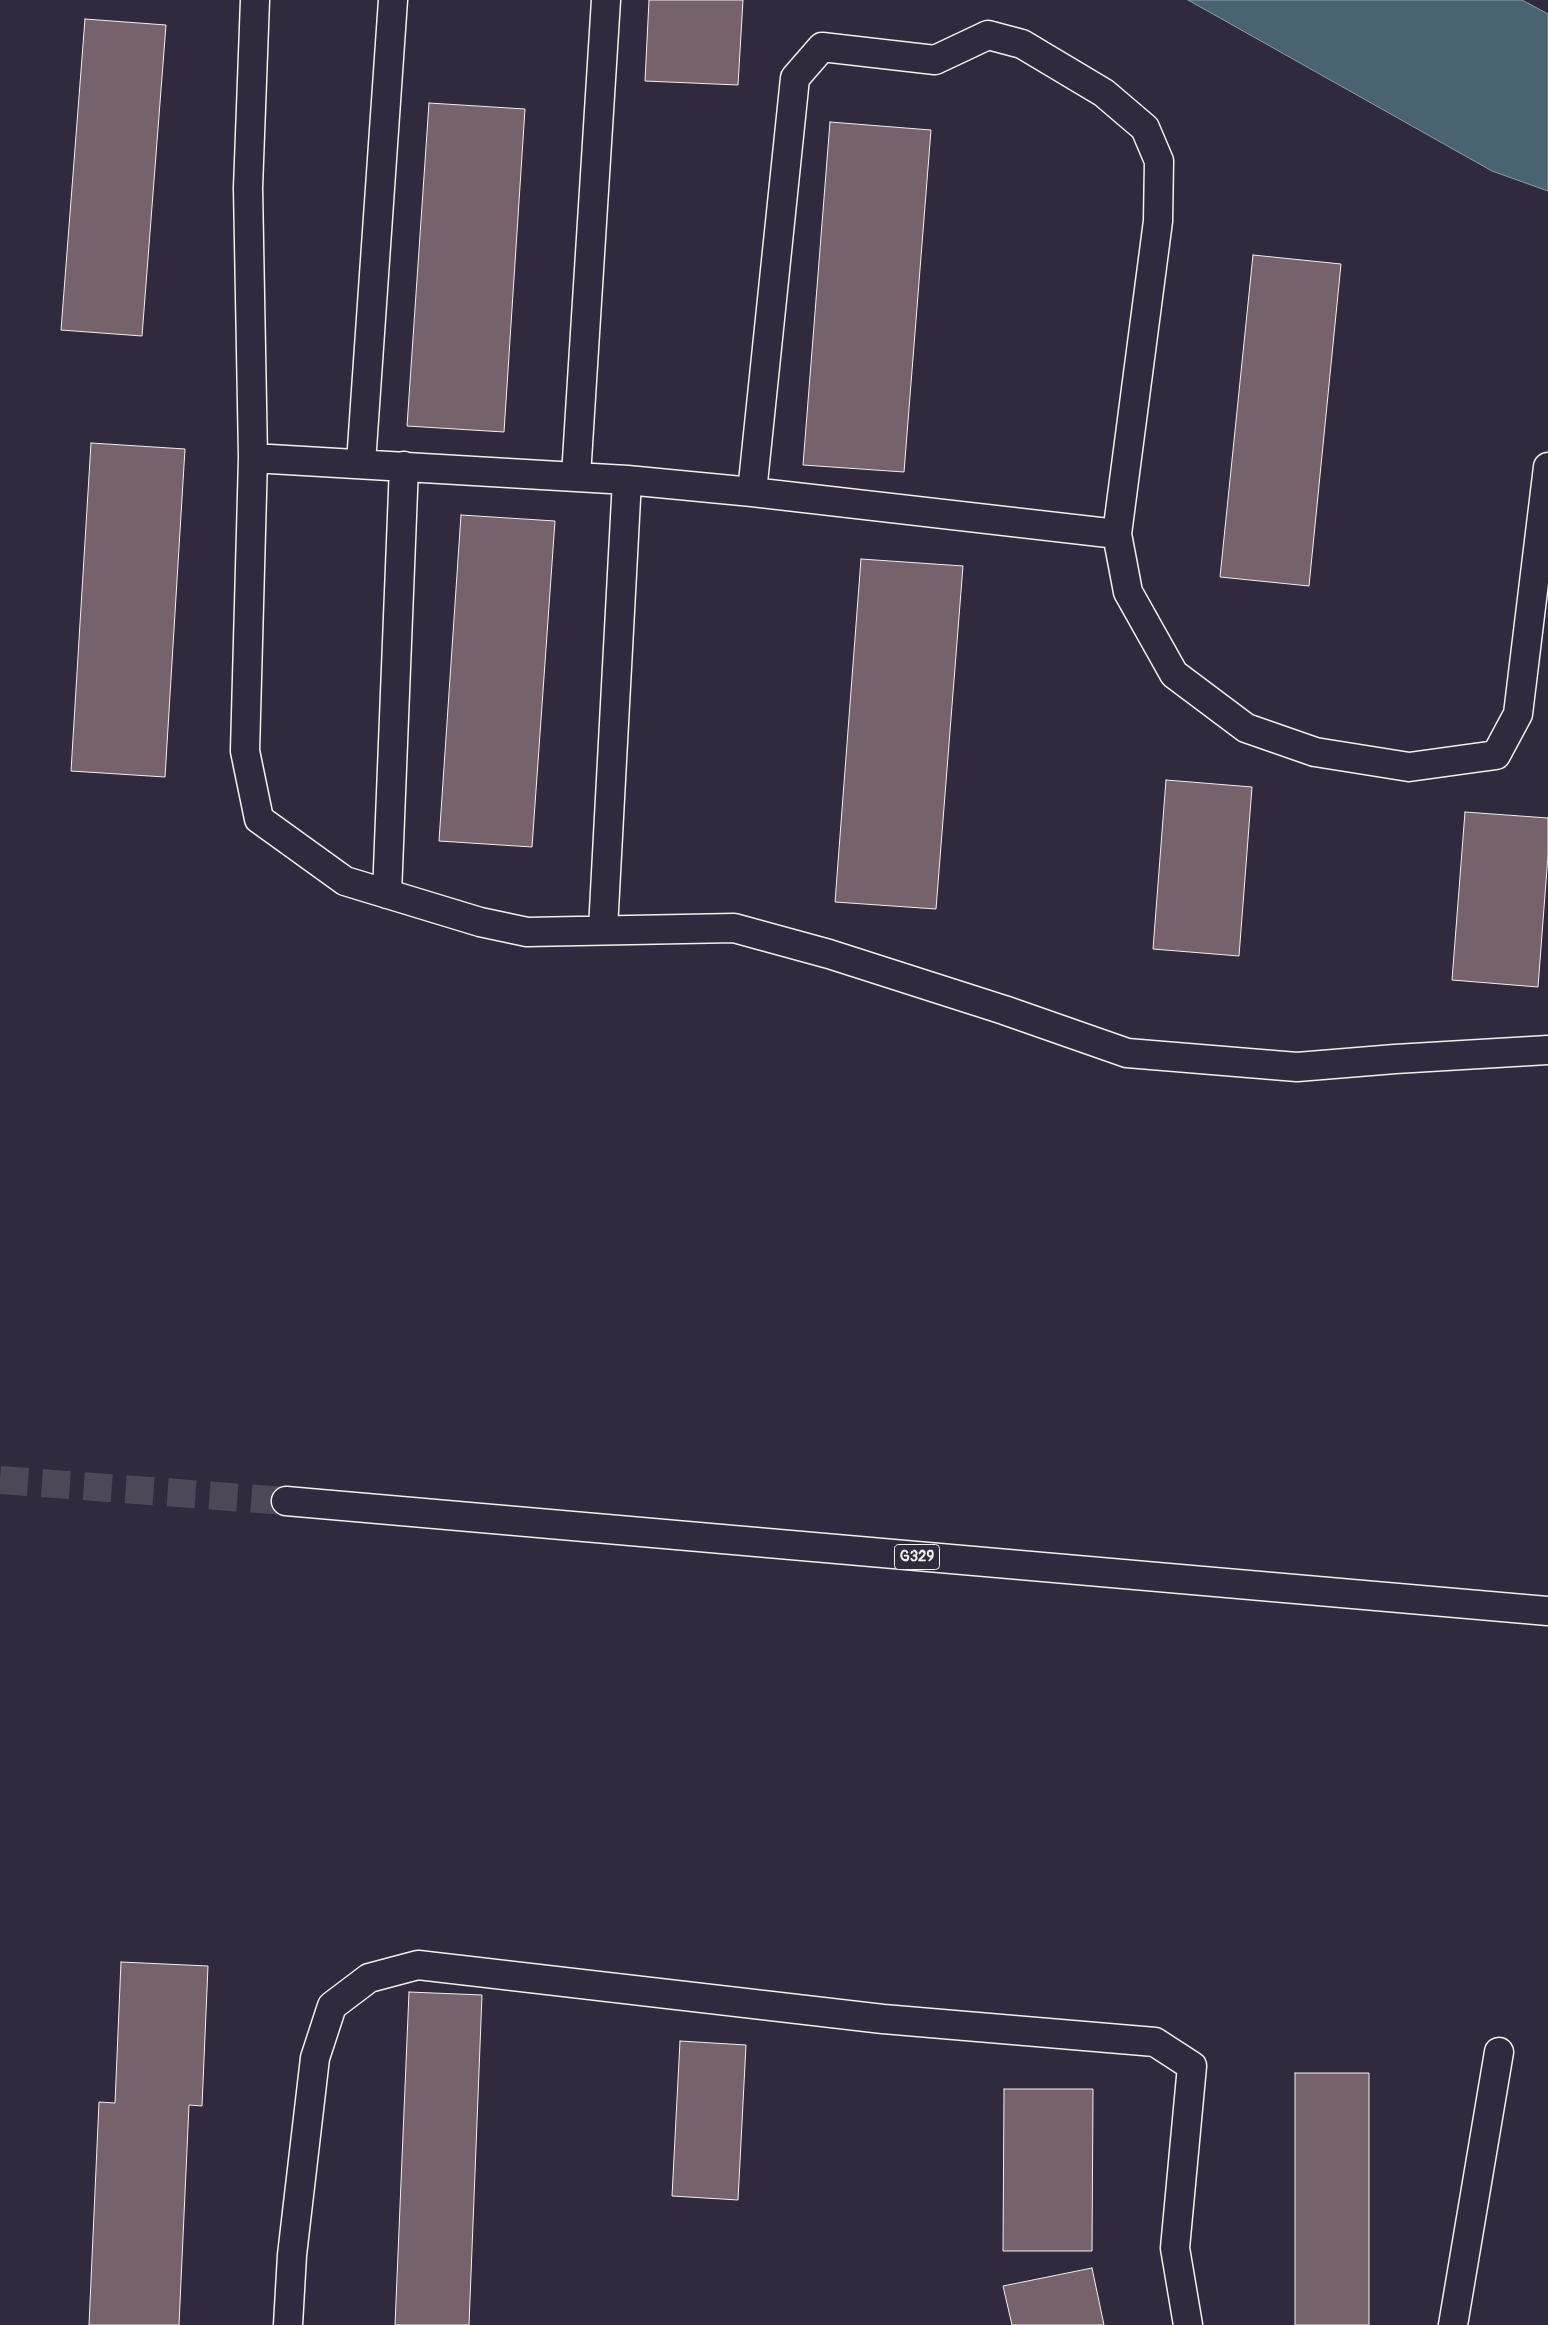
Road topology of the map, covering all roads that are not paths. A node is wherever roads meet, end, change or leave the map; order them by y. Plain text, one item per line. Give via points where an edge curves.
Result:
1 (255, 0) edge
2 (393, 0) edge
3 (606, 0) edge
4 (253, 458) junction
5 (361, 464) junction
6 (404, 466) junction
7 (1548, 467) edge
8 (576, 476) junction
9 (627, 480) junction
10 (752, 492) junction
11 (1117, 534) junction
12 (387, 894) junction
13 (603, 929) junction
14 (1548, 1050) edge
15 (286, 1501) tunnel mouth
16 (1548, 1611) edge
17 (1499, 2052) dead end
18 (288, 2325) edge
19 (1188, 2325) edge
20 (1453, 2325) edge

1 - 4 main road via 248,188
2 - 5 main road
3 - 8 main road
4 - 5 main road
4 - 12 main road via 245,751 260,819 345,881
5 - 6 main road
6 - 8 main road
6 - 12 main road
7 - 11 main road via 1518,714 1496,755 1409,767 1315,752 1246,728 1174,674 1128,592
8 - 9 main road
9 - 10 main road
9 - 13 main road
10 - 11 main road
10 - 11 main road via 795,78 822,47 935,60 988,35 1022,44 1104,93 1145,128 1159,161 1158,221
12 - 13 main road via 480,922 528,932
13 - 14 main road via 734,928 838,957 1126,1053 1297,1067
15 - 16 main road, G329
17 - 20 main road
18 - 19 main road via 292,2256 315,2058 332,2006 369,1978 418,1965 883,2019 1155,2042 1192,2066 1175,2248

